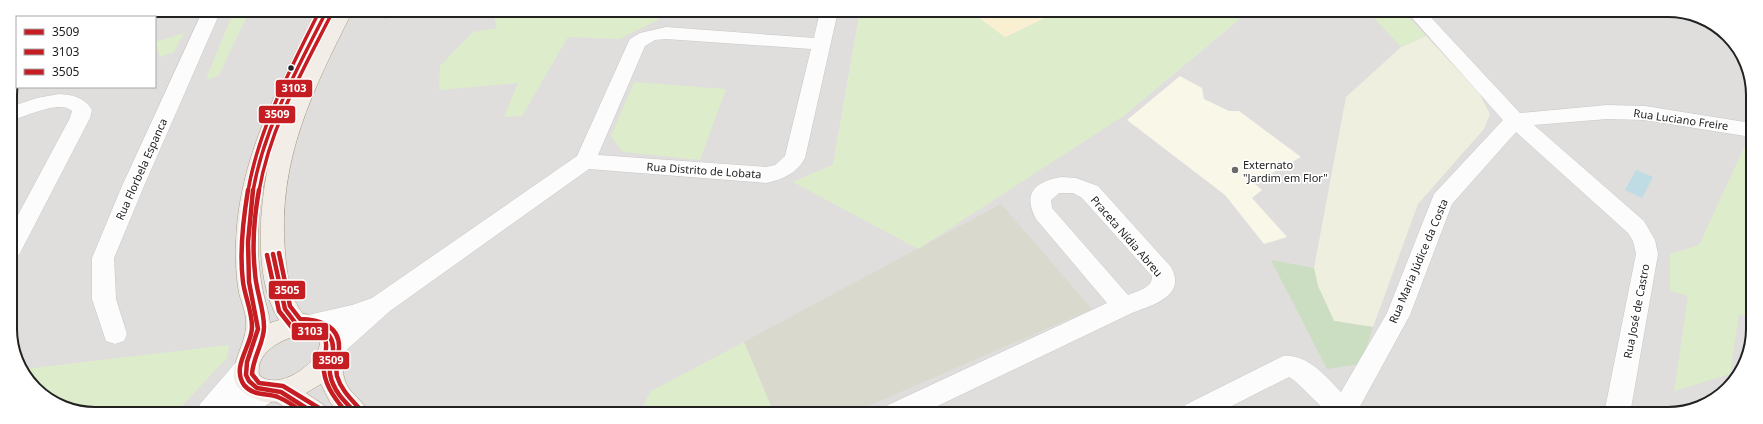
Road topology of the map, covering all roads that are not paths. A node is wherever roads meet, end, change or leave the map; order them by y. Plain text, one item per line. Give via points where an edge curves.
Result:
1 (209, 17) edge
2 (323, 17) edge
3 (341, 17) edge
4 (828, 17) edge
5 (1420, 17) edge
6 (822, 44) junction
7 (17, 112) edge
8 (1515, 120) junction
9 (1746, 129) edge
10 (585, 161) junction
11 (17, 239) edge
12 (382, 304) junction
13 (1124, 306) junction
14 (303, 324) junction
15 (115, 334) dead end
16 (331, 352) junction
17 (248, 363) junction
18 (273, 391) junction
19 (214, 407) edge
20 (239, 407) edge
21 (305, 407) edge
22 (350, 407) edge
23 (910, 407) edge
24 (1206, 407) edge
25 (1341, 407) edge
26 (1349, 407) edge
27 (1618, 407) edge

1 - 15 street, Rua Florbela Espanca via 103,258 104,299
2 - 17 main road via 277,109 260,156 254,183 248,241 249,282 258,332
3 - 14 main road via 287,133 273,195 271,241 276,272 285,309
4 - 6 street, Rua Distrito de Lobata
5 - 8 street
6 - 10 street via 666,33 648,36 637,43
6 - 10 street, Rua Distrito de Lobata via 794,158 783,171 766,175
7 - 11 street via 63,100 77,104 82,110
8 - 9 street, Rua Luciano Freire via 1608,112 1645,113
8 - 26 street, Rua Maria Júdice da Costa via 1442,200 1398,315
8 - 27 street, Rua José de Castro via 1636,227 1644,240 1647,254
10 - 12 street
12 - 14 street via 353,315
12 - 16 street
13 - 13 street, Praceta Nídia Abreu via 1157,293 1163,287 1163,273 1090,192 1080,186 1068,184 1047,189 1040,200 1041,208
13 - 23 street, Praceta Nídia Abreu
14 - 16 main road via 319,326 327,331 332,338
14 - 17 main road via 274,333 255,348
16 - 18 main road via 322,369 310,379 296,387
16 - 22 main road via 331,377 335,391
17 - 18 main road via 248,379 254,387
17 - 19 street via 236,382
18 - 20 street
18 - 21 main road
24 - 25 street, Rua Maria Júdice da Costa via 1283,367 1291,366 1298,368

